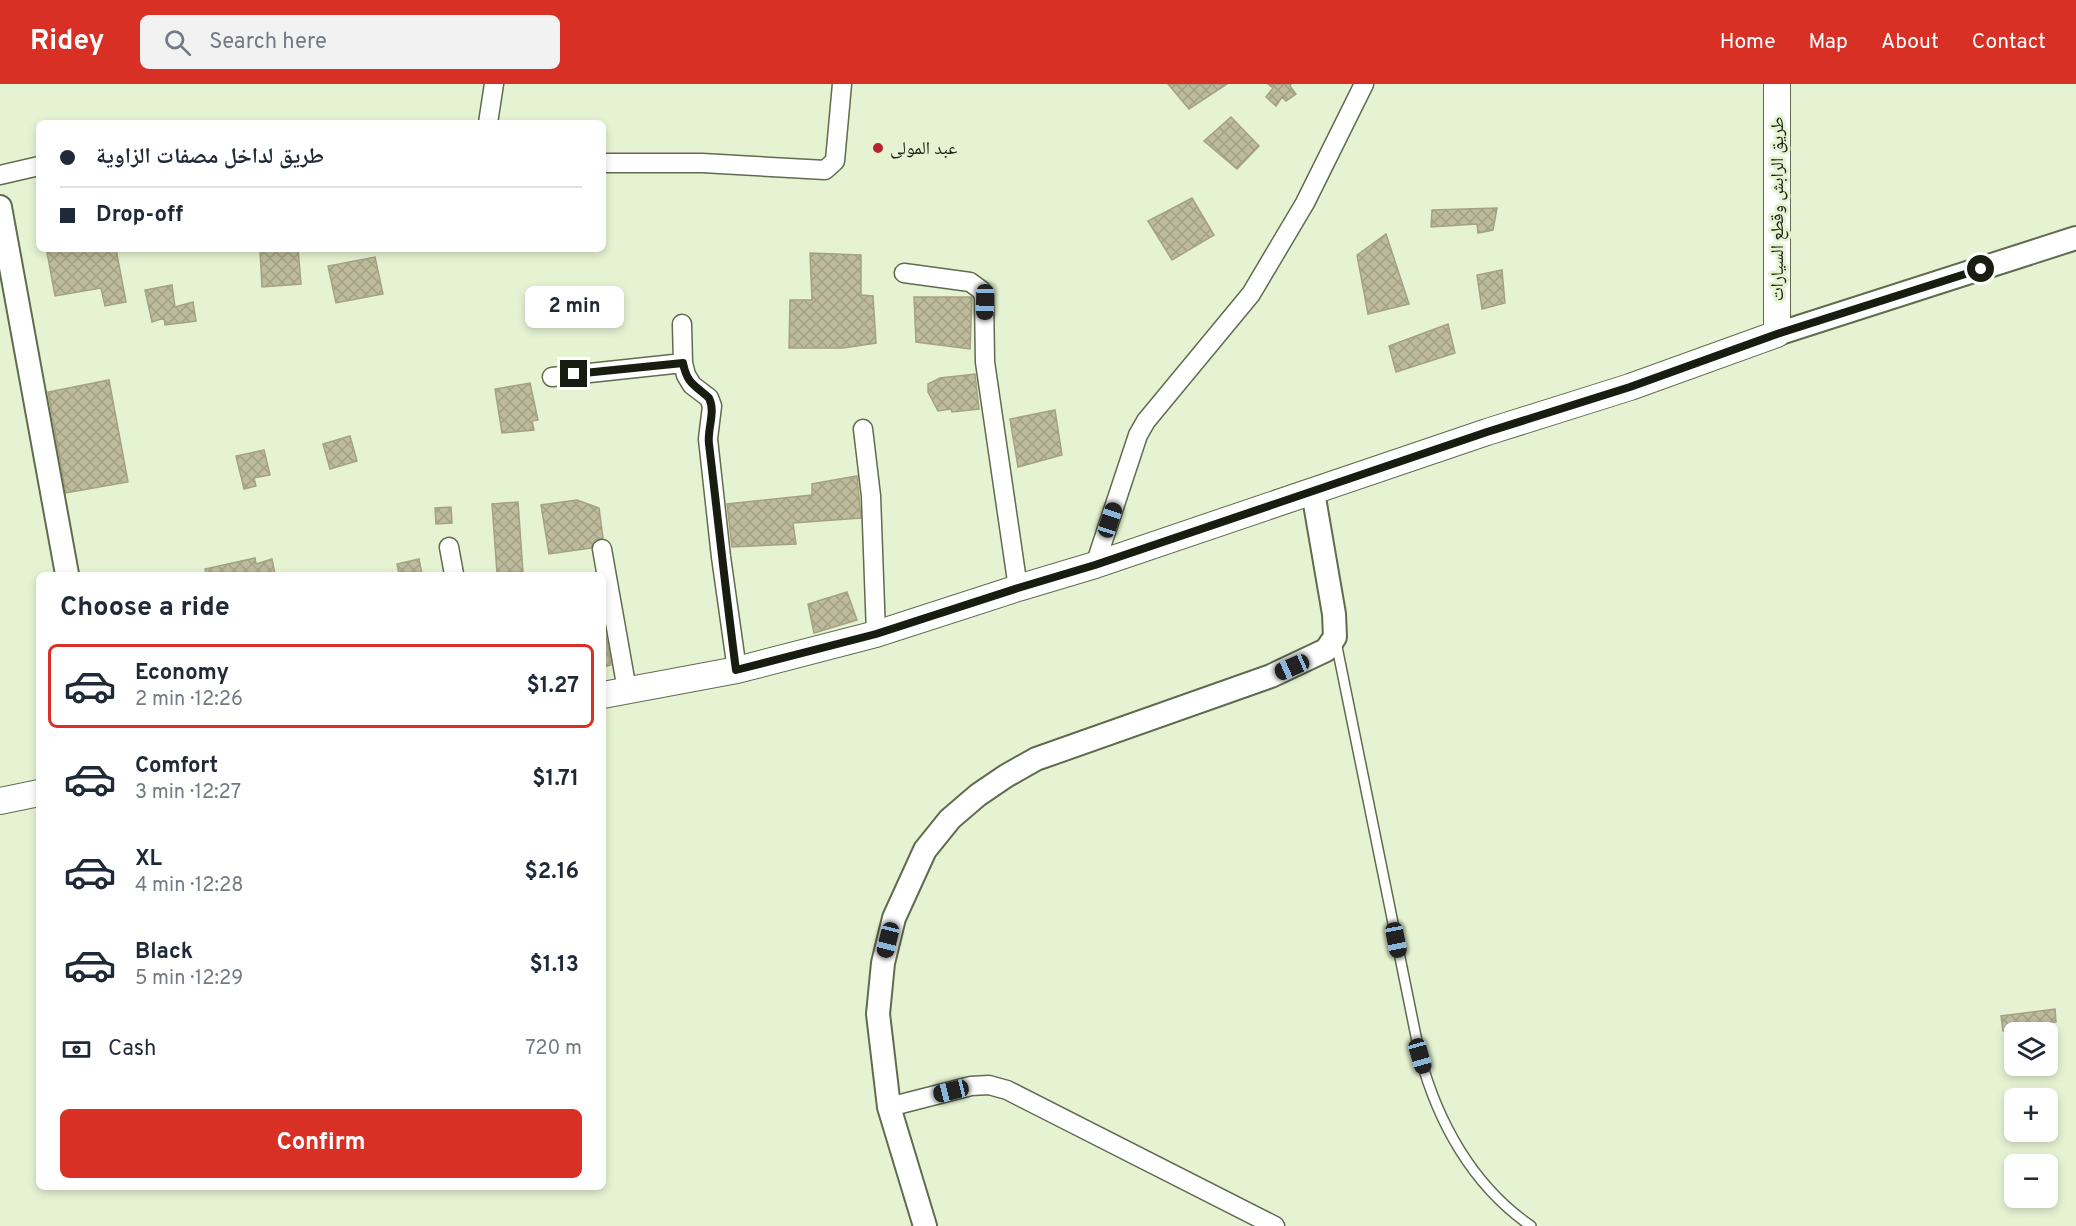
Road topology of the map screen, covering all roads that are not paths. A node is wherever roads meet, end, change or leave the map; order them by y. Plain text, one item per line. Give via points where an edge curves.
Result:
1 (494, 84) edge
2 (842, 84) edge
3 (1364, 84) edge
4 (1777, 84) edge
5 (488, 120) edge
6 (606, 163) edge
7 (36, 167) edge
8 (0, 175) edge
9 (0, 207) edge
10 (2076, 238) edge
11 (904, 273) dead end
12 (682, 324) dead end
13 (1777, 334) junction
14 (683, 363) junction
15 (552, 377) dead end
16 (863, 429) dead end
17 (1313, 492) junction
18 (449, 547) dead end
19 (602, 549) dead end
20 (1095, 565) junction
21 (67, 572) edge
22 (454, 572) edge
23 (604, 572) edge
24 (1018, 588) junction
25 (606, 593) edge
26 (876, 634) junction
27 (1335, 637) junction
28 (736, 670) junction
29 (615, 693) edge
30 (36, 794) edge
31 (0, 801) edge
32 (889, 1107) junction
33 (925, 1226) edge
34 (1275, 1226) edge
35 (1531, 1226) edge

1 - 5 street
2 - 6 street via 835,161 825,170 702,163
3 - 20 street via 1305,203 1251,294 1138,435
4 - 13 main road, طريق الرابش وقطع السيارات
7 - 8 street
9 - 21 street
10 - 13 street
11 - 24 street via 970,282 984,296 985,362
12 - 14 street
13 - 17 main road
14 - 15 street
14 - 28 street via 689,380 709,398 712,406 708,439
16 - 26 street
17 - 20 main road
17 - 27 street
18 - 22 street
19 - 23 street
20 - 24 main road
24 - 26 main road
25 - 29 street
26 - 28 main road
27 - 32 street via 1326,650 1271,676 1036,759 996,783 950,819 925,850 894,918 883,963 878,1014
27 - 35 lane via 1427,1082 1462,1154 1491,1191
28 - 29 main road
30 - 31 main road
32 - 33 street
32 - 34 street via 972,1086 1007,1090

